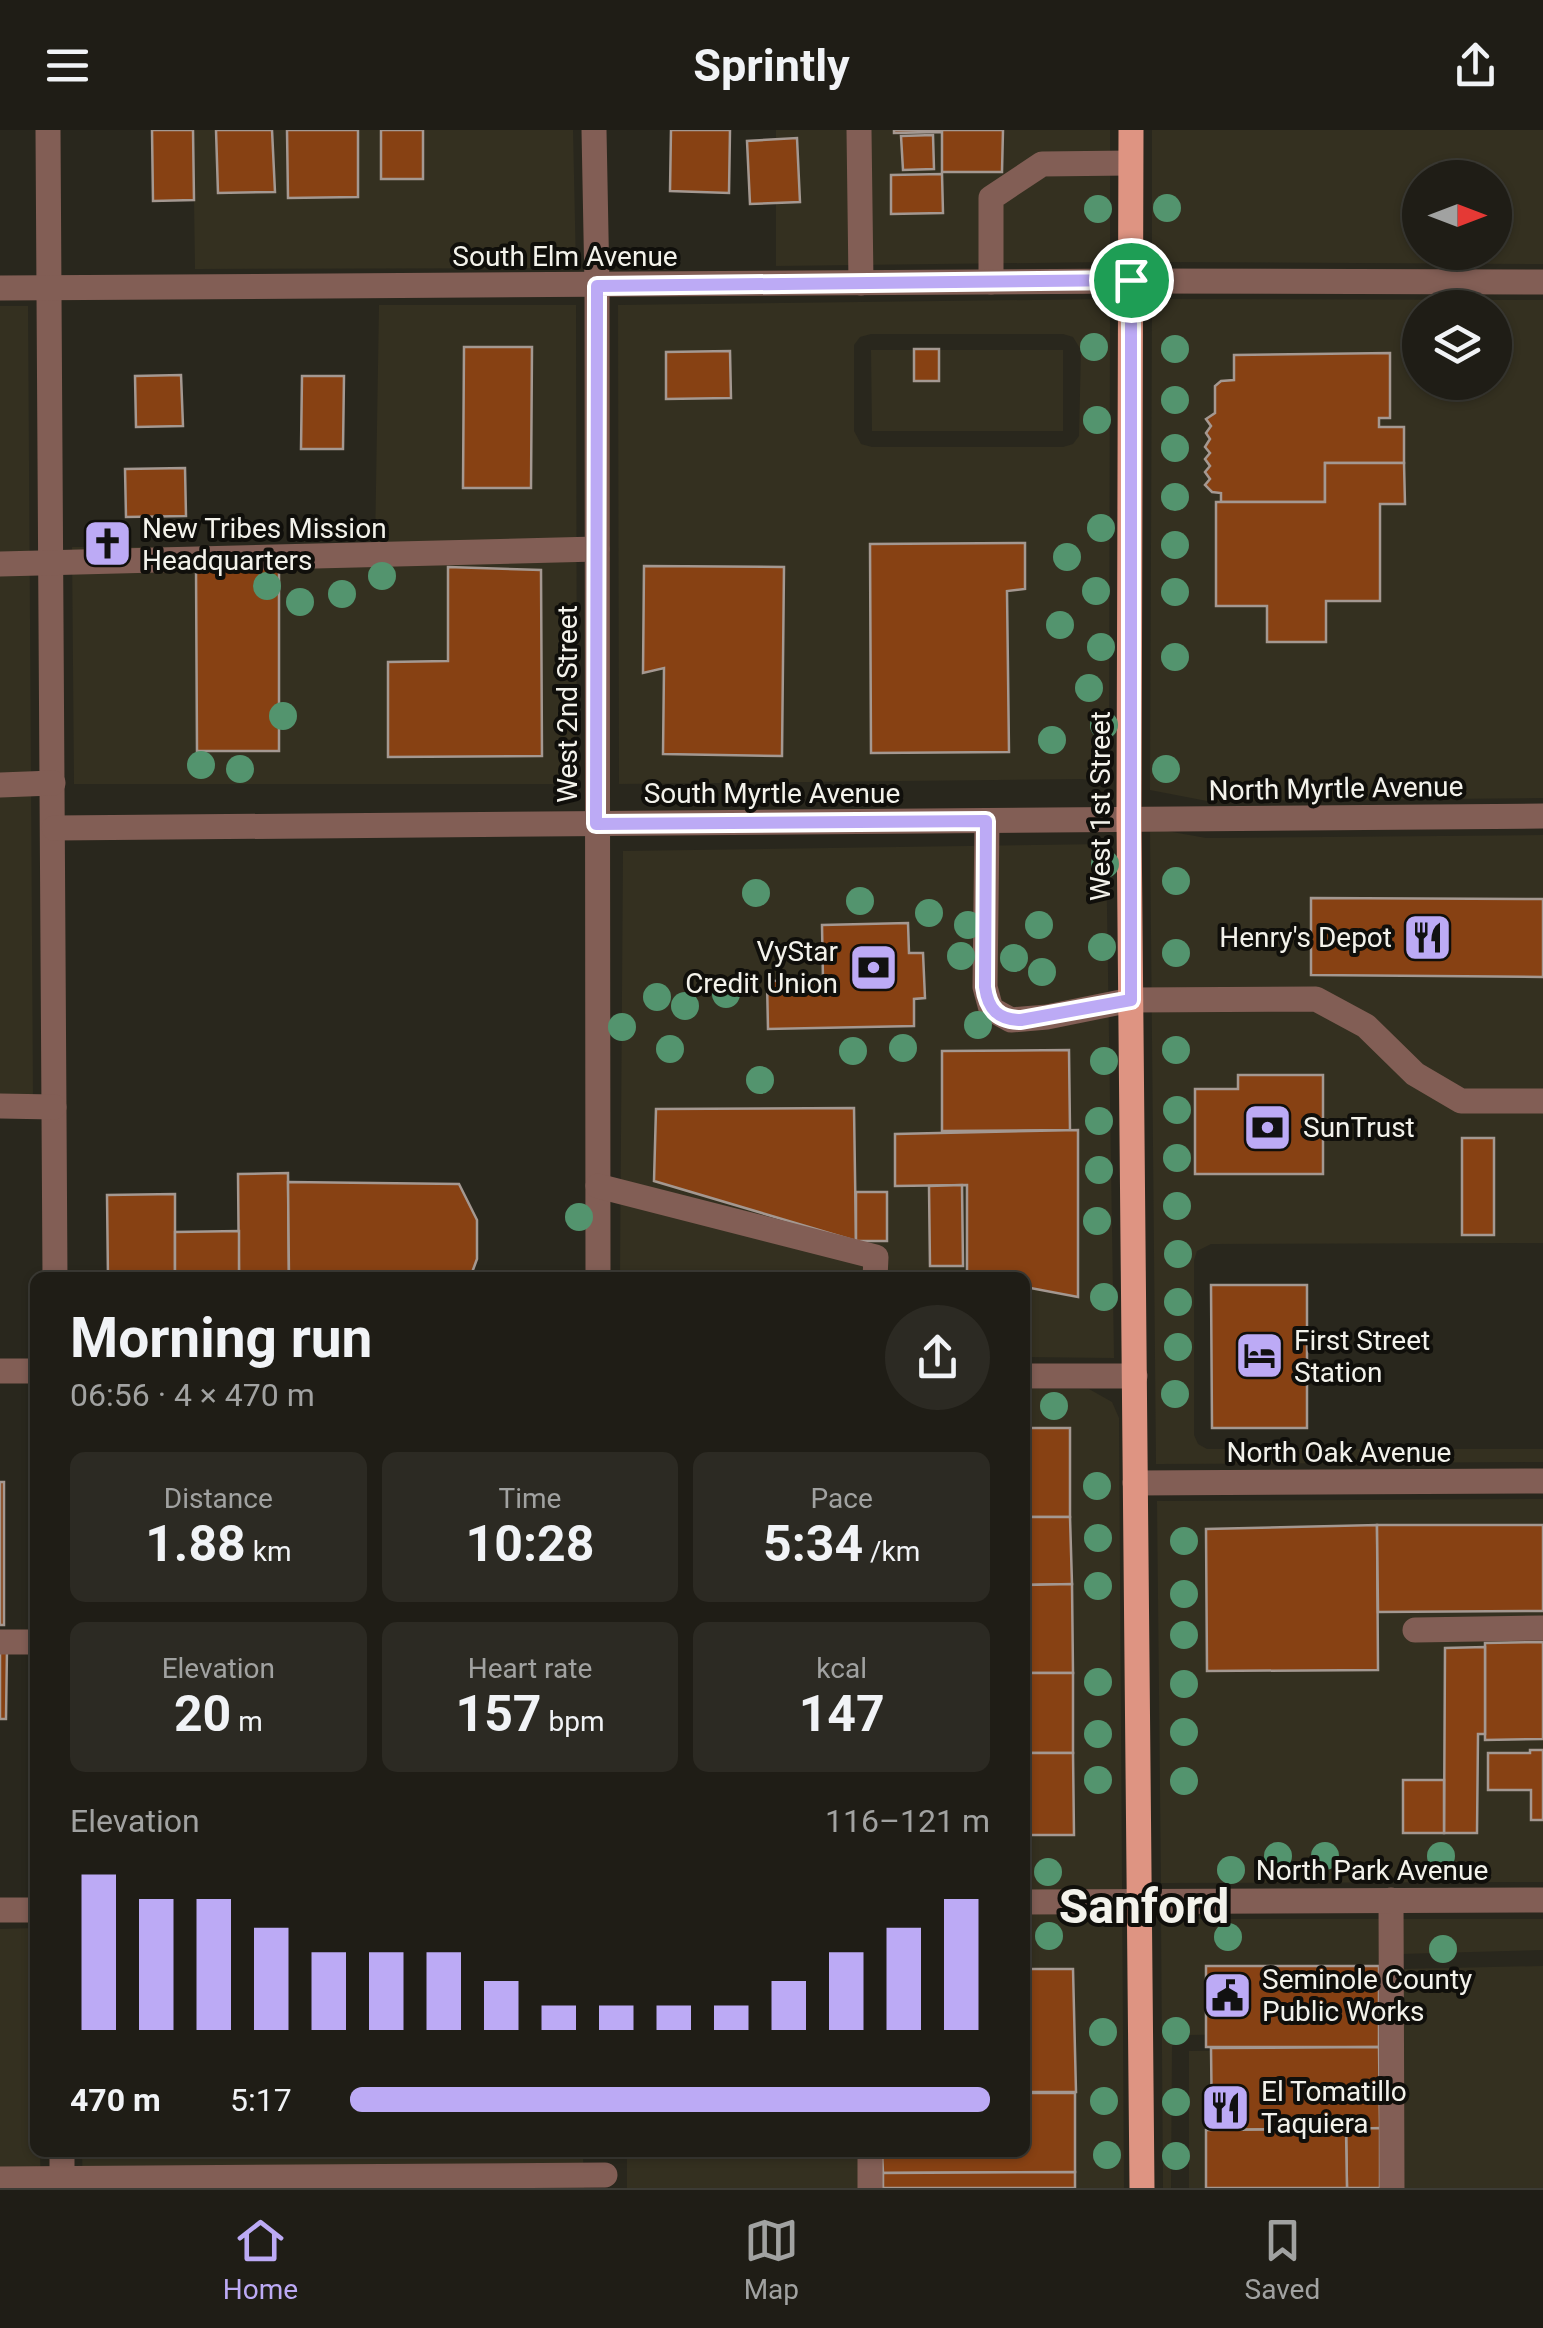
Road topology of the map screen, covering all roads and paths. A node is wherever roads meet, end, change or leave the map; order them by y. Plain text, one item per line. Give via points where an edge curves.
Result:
1 (48, 130) edge
2 (594, 130) edge
3 (859, 130) edge
4 (1131, 130) edge
5 (1130, 162) junction
6 (1131, 280) junction
7 (991, 282) junction
8 (1543, 282) edge
9 (861, 283) junction
10 (597, 286) junction
11 (0, 288) edge
12 (48, 288) junction
13 (597, 550) junction
14 (0, 564) edge
15 (51, 564) junction
16 (53, 783) junction
17 (0, 785) edge
18 (1543, 816) edge
19 (1130, 819) junction
20 (986, 821) junction
21 (596, 824) junction
22 (54, 828) junction
23 (1131, 1000) junction
24 (1543, 1100) edge
25 (0, 1106) edge
26 (54, 1107) junction
27 (598, 1186) junction
28 (55, 1272) edge
29 (598, 1272) edge
30 (875, 1272) edge
31 (0, 1371) edge
32 (30, 1371) edge
33 (1030, 1376) edge
34 (1135, 1376) junction
35 (1543, 1481) edge
36 (1135, 1483) junction
37 (1543, 1628) edge
38 (1415, 1630) dead end
39 (0, 1642) edge
40 (30, 1642) edge
41 (1391, 1900) junction
42 (1543, 1900) edge
43 (1140, 1901) junction
44 (1030, 1902) edge
45 (0, 1910) edge
46 (30, 1910) edge
47 (870, 2157) edge
48 (605, 2172) edge
49 (62, 2173) edge
50 (0, 2178) edge
51 (870, 2188) edge
52 (1142, 2188) edge
53 (1392, 2188) edge

1 - 12 street
2 - 10 street, West 2nd Street
3 - 9 street
4 - 5 main road, West 1st Street
5 - 6 main road, West 1st Street
5 - 7 street via 1042,164 991,198
6 - 7 street, South Elm Avenue
6 - 8 street, South Elm Avenue
6 - 19 main road, West 1st Street
7 - 9 street, South Elm Avenue
9 - 10 street, South Elm Avenue
10 - 12 street, South Elm Avenue
10 - 13 street, West 2nd Street
11 - 12 street, South Elm Avenue
12 - 15 street
13 - 15 street
13 - 21 street, West 2nd Street
14 - 15 street
15 - 16 street
16 - 17 street
16 - 22 street
18 - 19 street, North Myrtle Avenue
19 - 20 street, South Myrtle Avenue
19 - 23 main road, West 1st Street
20 - 21 street, South Myrtle Avenue
20 - 23 street via 985,987 991,1009 1021,1020
21 - 22 street, South Myrtle Avenue
21 - 27 street, West 2nd Street
22 - 26 street
23 - 24 street via 1316,999 1366,1026 1414,1074 1461,1101
23 - 34 main road, West 1st Street
25 - 26 street
26 - 28 street
27 - 29 street, West 2nd Street
27 - 30 street via 876,1257
31 - 32 street
33 - 34 street
34 - 36 main road, West 1st Street
35 - 36 street, North Oak Avenue
36 - 43 main road, West 1st Street
37 - 38 street
39 - 40 street
41 - 42 street, North Park Avenue
41 - 43 street, North Park Avenue
41 - 53 street
43 - 44 street, North Park Avenue
43 - 52 main road, West 1st Street
45 - 46 street
47 - 51 street
48 - 49 street
49 - 50 street

